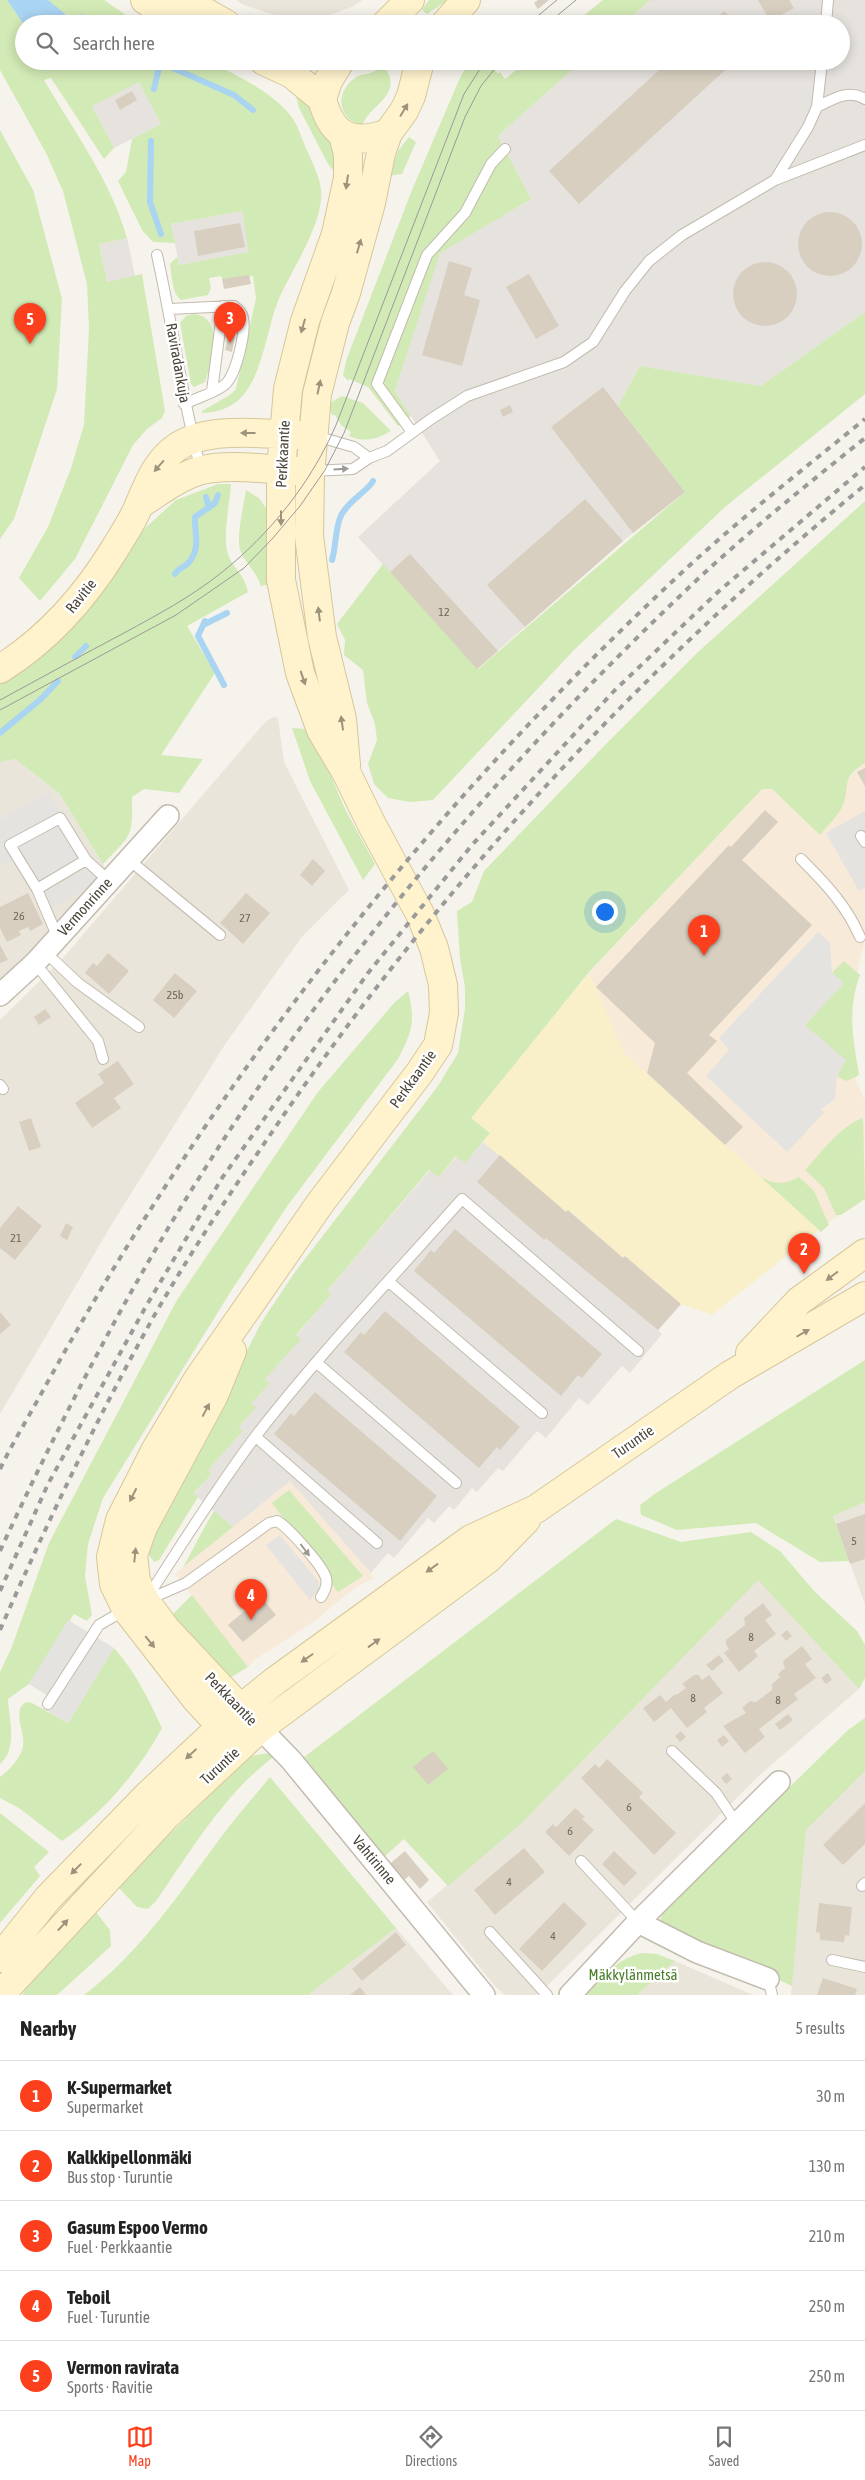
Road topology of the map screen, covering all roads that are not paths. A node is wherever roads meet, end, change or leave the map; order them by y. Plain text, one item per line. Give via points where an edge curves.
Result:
1 (145, 0) edge
2 (184, 0) edge
3 (410, 0) edge
4 (466, 0) edge
5 (828, 0) edge
6 (169, 15) edge
7 (210, 15) edge
8 (395, 15) edge
9 (453, 15) edge
10 (827, 15) edge
11 (283, 70) edge
12 (335, 70) edge
13 (413, 70) edge
14 (821, 70) edge
15 (322, 99) junction
16 (865, 99) edge
17 (817, 107) junction
18 (388, 133) junction
19 (343, 134) junction
20 (865, 145) edge
21 (505, 149) dead end
22 (775, 180) junction
23 (157, 255) dead end
24 (223, 306) junction
25 (168, 309) junction
26 (212, 391) junction
27 (184, 404) junction
28 (412, 432) junction
29 (282, 434) junction
30 (314, 435) junction
31 (193, 440) junction
32 (369, 458) junction
33 (201, 470) junction
34 (281, 470) junction
35 (310, 471) junction
36 (140, 504) junction
37 (0, 669) edge
38 (346, 772) junction
39 (168, 816) dead end
40 (128, 859) junction
41 (801, 859) dead end
42 (86, 860) junction
43 (109, 881) junction
44 (37, 889) junction
45 (220, 936) dead end
46 (860, 937) dead end
47 (46, 951) junction
48 (0, 995) edge
49 (139, 1027) dead end
50 (103, 1059) dead end
51 (865, 1253) edge
52 (389, 1282) junction
53 (865, 1296) edge
54 (638, 1350) dead end
55 (317, 1364) junction
56 (730, 1375) junction
57 (542, 1414) dead end
58 (256, 1437) junction
59 (456, 1483) dead end
60 (536, 1509) junction
61 (378, 1543) dead end
62 (321, 1597) dead end
63 (136, 1605) junction
64 (48, 1704) dead end
65 (230, 1718) junction
66 (260, 1728) junction
67 (672, 1751) dead end
68 (779, 1782) dead end
69 (737, 1824) junction
70 (581, 1861) dead end
71 (638, 1922) junction
72 (490, 1932) dead end
73 (0, 1958) edge
74 (832, 1960) dead end
75 (865, 1967) edge
76 (770, 1987) edge
77 (0, 1995) edge
78 (484, 1995) edge
79 (547, 1995) edge
80 (570, 1995) edge

1 - 6 main road
2 - 7 main road
3 - 8 main road
4 - 9 main road
5 - 10 lane
11 - 15 main road
12 - 15 main road
18 -> 13 main road via 411,96
14 - 17 lane
15 - 19 main road via 332,122
16 - 17 lane via 853,94
17 - 22 lane
18 - 19 main road via 370,140 354,140
30 -> 18 main road, Perkkaantie via 322,372
19 -> 29 main road, Perkkaantie via 348,178 336,234 290,373
20 - 22 lane
21 - 28 lane via 491,164 465,213 428,255 378,384
22 - 28 lane via 682,235 649,261 625,291 593,342 564,362 467,396
23 - 25 lane, Raviradankuja
24 - 25 lane
24 - 26 lane
24 - 26 lane via 234,306 244,320 237,368 224,386
25 - 27 lane, Raviradankuja
26 - 27 lane
27 - 31 lane, Raviradankuja
28 - 32 lane via 388,451
29 - 30 main road, Ravitie
29 -> 31 main road, Ravitie via 245,432
29 - 34 main road, Perkkaantie
30 - 32 lane via 354,447
30 - 35 main road, Perkkaantie
31 - 33 lane, Raviradankuja
31 -> 36 main road, Ravitie via 176,448 155,470
35 -> 32 lane via 353,469
33 - 34 main road, Ravitie
33 - 36 main road, Ravitie via 181,478
34 - 35 main road, Ravitie
34 -> 38 main road, Perkkaantie via 281,580 300,673 322,730
38 -> 35 main road, Perkkaantie via 342,720 322,637 309,536
36 - 37 main road, Ravitie via 100,572 74,606 34,644
38 - 63 main road, Perkkaantie via 420,914 434,948 443,985 444,1013 438,1045 321,1202 198,1379 155,1451 120,1520 111,1557 114,1584
39 - 40 street, Vermonrinne
40 - 43 street, Vermonrinne
40 - 45 lane
41 - 46 lane via 834,892
42 - 43 lane
42 - 44 lane
42 - 44 lane via 60,818 10,845
43 - 47 street, Vermonrinne
44 - 47 lane
47 - 48 street, Vermonrinne
47 - 49 lane via 78,983
47 - 50 lane via 98,1041
51 -> 56 main road, Turuntie via 799,1301
52 - 54 lane via 462,1199
52 - 55 lane
52 - 57 lane
56 -> 53 main road, Turuntie
55 - 58 lane
55 - 59 lane
56 - 60 main road, Turuntie
58 - 61 lane
58 - 63 lane
60 -> 65 main road, Turuntie via 471,1539 275,1681
66 -> 60 main road, Turuntie via 488,1559
63 -> 62 lane via 186,1583 269,1523 277,1521 286,1527 326,1577 326,1588
63 - 64 lane via 99,1625
63 - 65 main road, Perkkaantie via 166,1629
65 - 66 main road, Perkkaantie
65 -> 73 main road, Turuntie via 148,1795 48,1898
77 -> 66 main road, Turuntie via 166,1816
66 - 78 street, Vahtirinne via 292,1760
67 - 69 lane via 716,1793
68 - 69 street
69 - 71 street
70 - 71 lane
71 - 76 street
71 - 80 street
72 - 79 lane
74 - 75 lane

